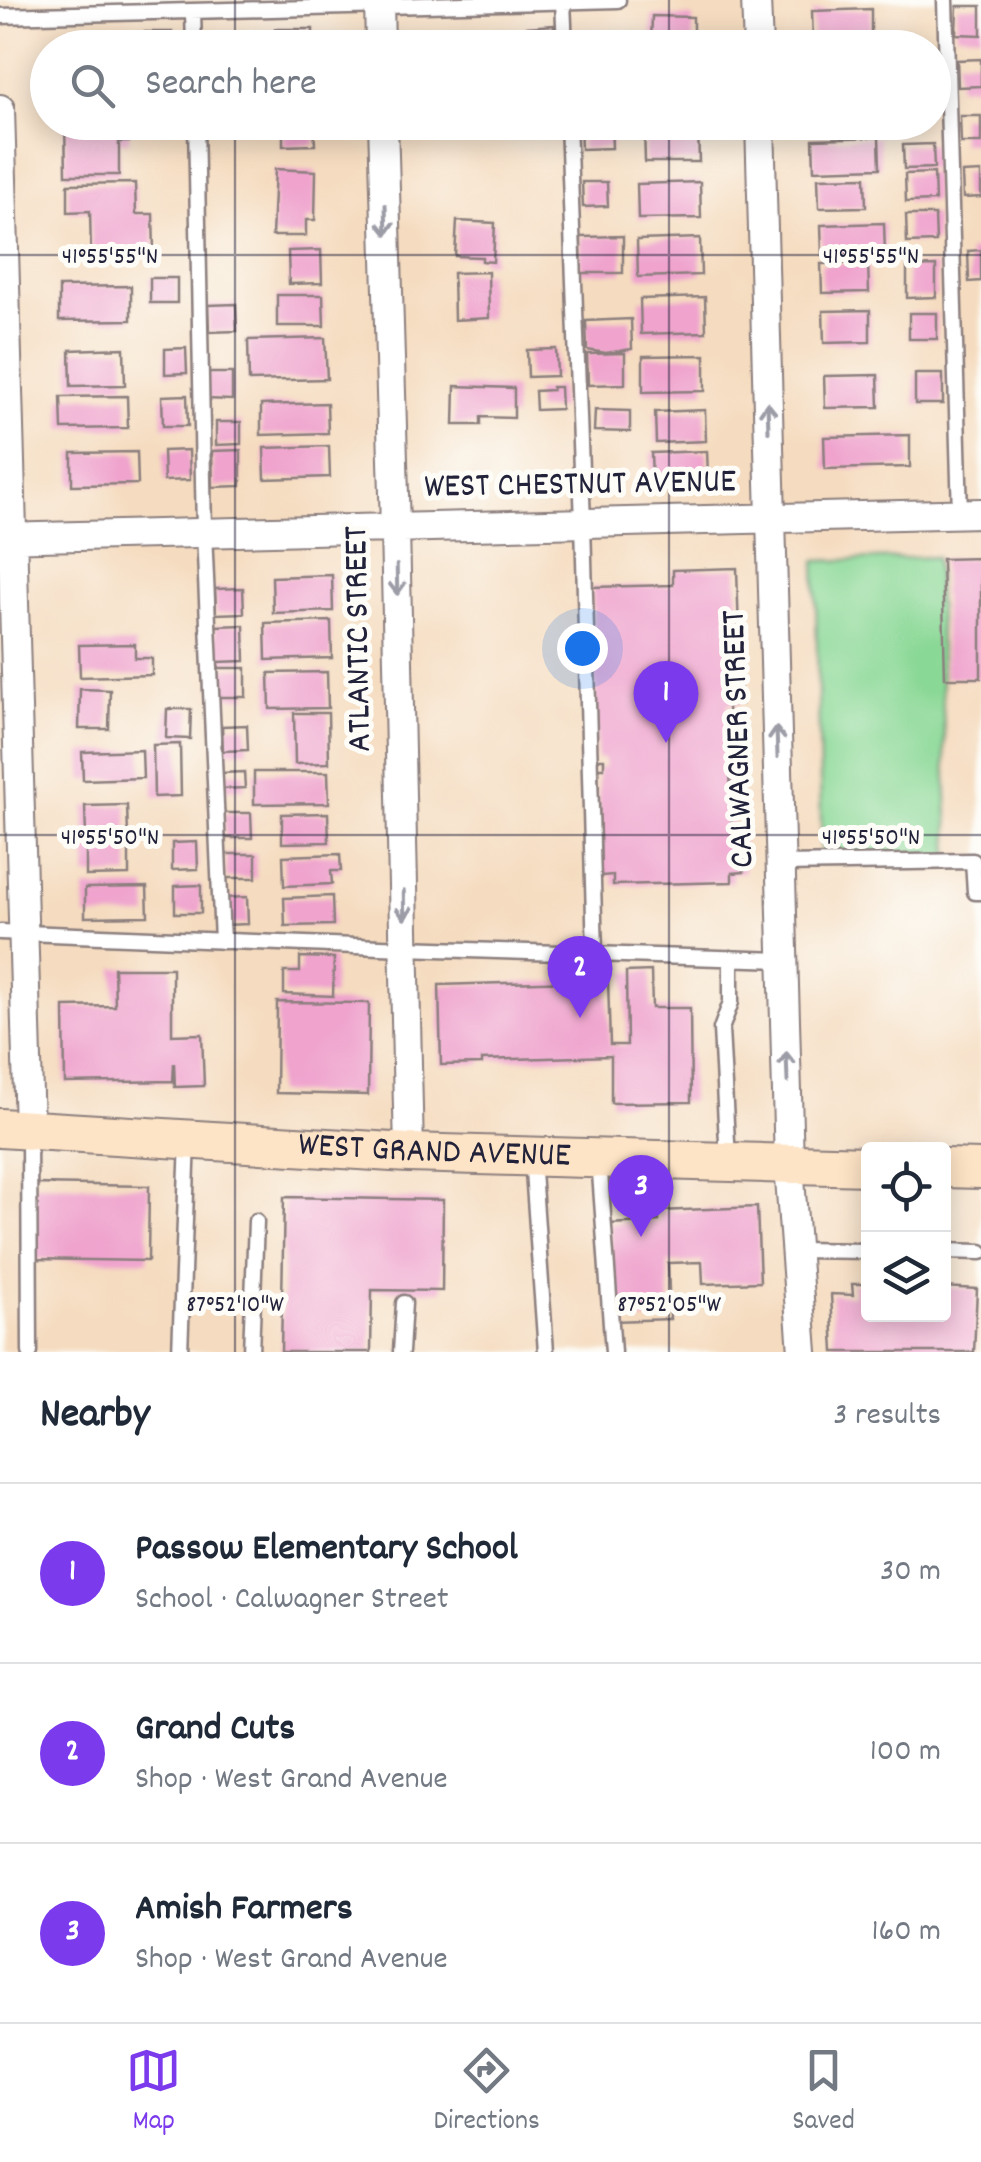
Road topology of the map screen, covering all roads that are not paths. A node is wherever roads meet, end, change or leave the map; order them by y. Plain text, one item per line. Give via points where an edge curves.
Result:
1 (618, 0) edge
2 (756, 0) edge
3 (944, 0) edge
4 (563, 2) edge
5 (379, 3) edge
6 (194, 11) junction
7 (0, 16) edge
8 (194, 30) edge
9 (380, 30) edge
10 (564, 30) edge
11 (757, 30) edge
12 (946, 30) edge
13 (0, 109) edge
14 (951, 138) edge
15 (196, 140) edge
16 (383, 140) edge
17 (569, 140) edge
18 (760, 140) edge
19 (970, 513) edge
20 (771, 518) junction
21 (583, 523) junction
22 (396, 528) junction
23 (204, 532) junction
24 (6, 538) edge
25 (781, 864) junction
26 (981, 892) edge
27 (12, 932) edge
28 (222, 941) junction
29 (405, 948) junction
30 (595, 954) junction
31 (731, 958) junction
32 (784, 960) junction
33 (15, 1129) edge
34 (188, 1140) junction
35 (410, 1153) junction
36 (532, 1157) junction
37 (599, 1159) junction
38 (728, 1162) junction
39 (790, 1164) junction
40 (861, 1166) edge
41 (951, 1168) edge
42 (981, 1169) edge
43 (256, 1221) dead end
44 (796, 1250) junction
45 (861, 1251) edge
46 (951, 1252) edge
47 (981, 1252) edge
48 (404, 1303) dead end
49 (30, 1352) edge
50 (180, 1352) edge
51 (251, 1352) edge
52 (401, 1352) edge
53 (546, 1352) edge
54 (613, 1352) edge
55 (804, 1352) edge

1 - 4 lane
2 - 11 street
3 - 12 lane
4 - 5 lane
4 - 10 lane
5 - 6 lane
5 - 9 street
6 - 7 lane
6 - 8 lane
13 - 24 street
14 - 19 lane
15 - 23 lane
16 -> 22 street, ATLANTIC STREET
17 - 21 lane
20 -> 18 street, CALWAGNER STREET
19 - 20 street, WEST CHESTNUT AVENUE
20 - 21 street, WEST CHESTNUT AVENUE
25 -> 20 street, CALWAGNER STREET
21 - 22 street, WEST CHESTNUT AVENUE
21 - 30 lane
22 - 23 street, WEST CHESTNUT AVENUE
22 -> 29 street, ATLANTIC STREET
23 - 24 street, WEST CHESTNUT AVENUE
23 - 28 lane
24 - 27 street
25 - 26 lane via 973,860 975,892
25 - 32 street, CALWAGNER STREET
27 - 28 lane
27 - 33 street
28 - 29 lane
29 - 30 lane
29 - 35 street, ATLANTIC STREET
30 - 31 lane
31 - 32 lane
31 - 38 lane via 731,1002 721,1029
39 -> 32 street, CALWAGNER STREET
33 - 34 main road, WEST GRAND AVENUE
33 - 49 lane
34 - 35 main road, WEST GRAND AVENUE
34 - 50 lane
35 - 36 main road, WEST GRAND AVENUE
36 - 37 main road, WEST GRAND AVENUE
36 - 53 lane
37 - 38 main road, WEST GRAND AVENUE
37 - 54 lane
38 - 39 main road, WEST GRAND AVENUE
39 - 40 main road, WEST GRAND AVENUE
39 - 44 street, CALWAGNER STREET
41 - 42 main road
43 - 51 lane
44 - 45 lane
44 - 55 street, CALWAGNER STREET
46 - 47 lane
48 - 52 lane

